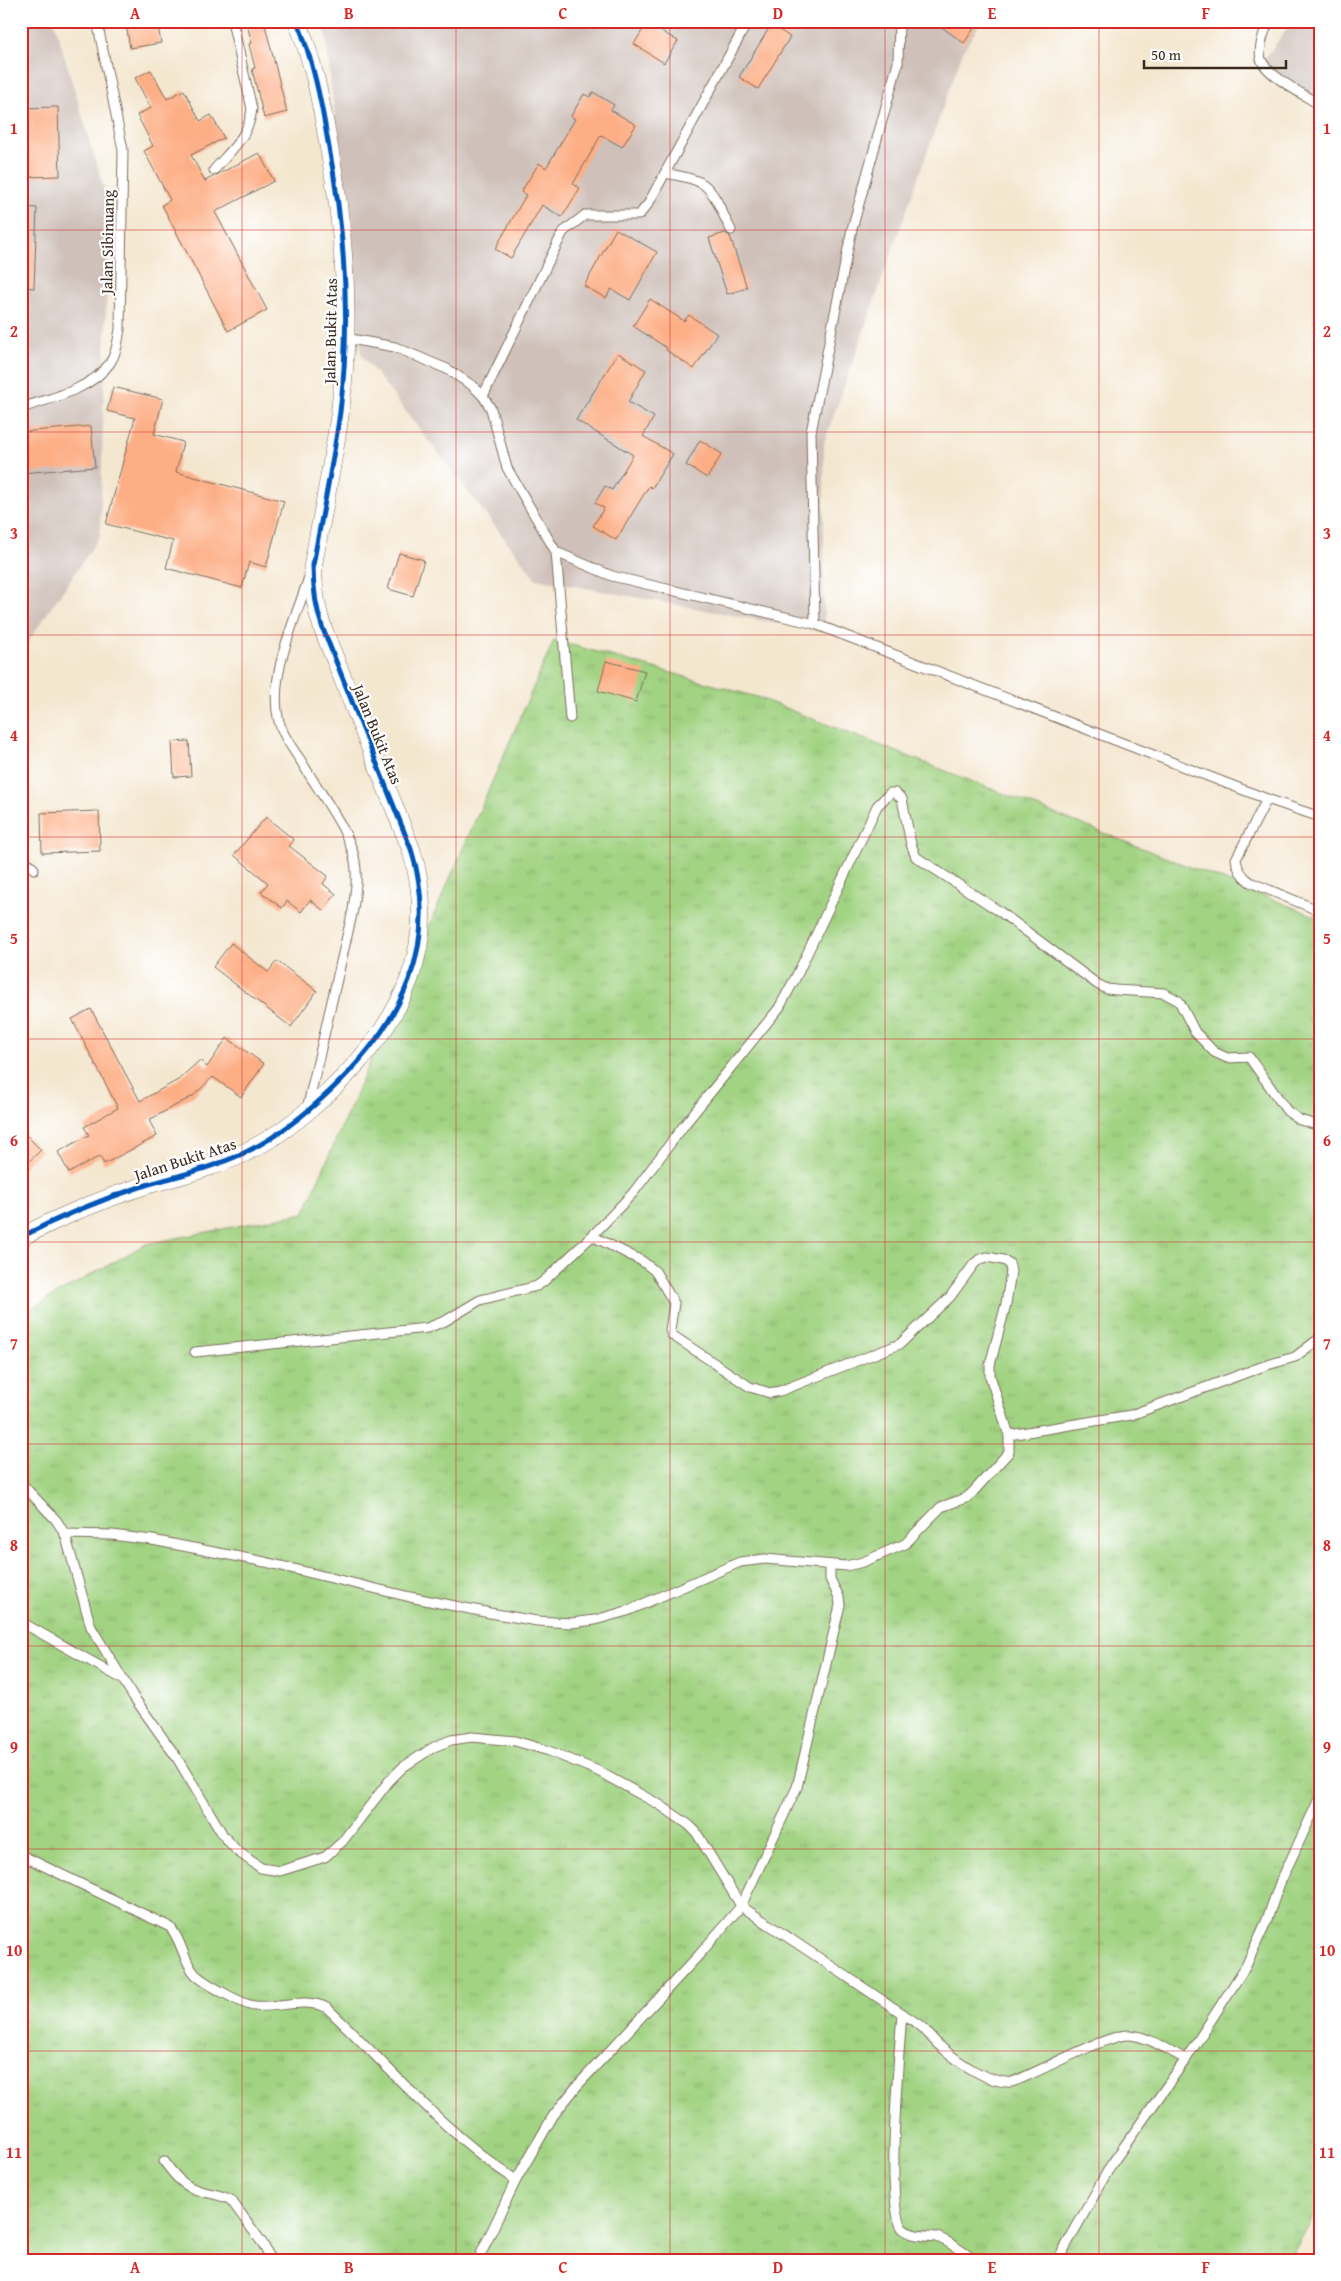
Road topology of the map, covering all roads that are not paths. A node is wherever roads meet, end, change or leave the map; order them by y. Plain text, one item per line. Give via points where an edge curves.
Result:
1 (97, 21) edge
2 (232, 21) edge
3 (296, 21) edge
4 (748, 21) edge
5 (899, 21) edge
6 (1270, 21) edge
7 (1320, 105) edge
8 (214, 170) dead end
9 (665, 173) junction
10 (731, 230) dead end
11 (345, 338) junction
12 (482, 396) junction
13 (21, 408) edge
14 (556, 552) junction
15 (313, 565) junction
16 (815, 624) junction
17 (570, 718) dead end
18 (1268, 798) junction
19 (1320, 817) edge
20 (21, 856) edge
21 (34, 869) dead end
22 (1320, 911) edge
23 (306, 1114) junction
24 (1320, 1126) edge
25 (592, 1236) junction
26 (21, 1237) edge
27 (1320, 1338) edge
28 (195, 1352) dead end
29 (1010, 1435) junction
30 (21, 1483) edge
31 (65, 1534) junction
32 (830, 1565) junction
33 (21, 1622) edge
34 (121, 1678) junction
35 (1320, 1798) edge
36 (21, 1855) edge
37 (741, 1906) junction
38 (902, 2013) junction
39 (1186, 2059) junction
40 (164, 2161) dead end
41 (516, 2180) junction
42 (271, 2260) edge
43 (478, 2260) edge
44 (976, 2260) edge
45 (1058, 2260) edge

1 - 13 lane, Jalan Sibinuang via 123,150 117,346 110,362 94,379
2 - 8 lane via 252,109 250,124 243,137
3 - 11 street, Jalan Bukit Atas via 318,86 335,179 345,283
4 - 9 lane
5 - 16 lane via 898,63 852,230 810,432
6 - 7 lane via 1262,43 1261,60 1271,73
9 - 10 lane via 704,184
9 - 12 lane via 639,215 585,215 563,232
11 - 12 lane via 395,347 447,369
11 - 15 street, Jalan Bukit Atas via 340,412
12 - 14 lane via 491,408 507,468
14 - 16 lane via 612,576
14 - 17 lane
15 - 23 lane via 282,660 277,686 278,719 286,738 346,836 355,860 357,884
15 - 23 street, Jalan Bukit Atas via 315,608 411,848 420,884 422,914 415,964 397,1007 364,1055
16 - 18 lane
18 - 19 lane
18 - 22 lane via 1236,859 1237,866 1250,882
20 - 21 lane
23 - 26 street, Jalan Bukit Atas via 269,1140 215,1166 96,1202
24 - 25 lane via 1300,1120 1287,1111 1249,1057 1227,1058 1209,1048 1173,996 1106,989 999,911 923,863 913,851 902,800 895,793 890,793 877,806 779,1008 633,1192
25 - 28 lane via 537,1286 480,1300 428,1328
25 - 29 lane via 655,1271 673,1297 672,1335 750,1387 770,1392 780,1392 900,1344 950,1297 980,1259 1003,1260 1009,1263 1011,1271 990,1376
27 - 29 lane via 1295,1357 1131,1415
29 - 32 lane via 1006,1457 972,1493 941,1507 906,1544 854,1565
30 - 31 lane
31 - 32 lane via 152,1540 490,1613 572,1623 627,1611 740,1562 765,1559
31 - 34 lane via 92,1626
32 - 37 lane via 830,1579 840,1604 803,1769 790,1805
33 - 34 lane
34 - 37 lane via 177,1758 223,1835 261,1868 280,1871 325,1857 342,1842 390,1781 411,1762 452,1740 491,1737 515,1741 575,1761 660,1805 696,1832
35 - 39 lane via 1246,1966
36 - 41 lane via 170,1927 194,1973 239,2002 256,2006 315,2003 327,2008 415,2096 484,2158
37 - 38 lane
37 - 41 lane via 577,2086 553,2116
38 - 39 lane via 923,2028 940,2047 996,2082 1020,2080 1128,2034 1147,2039
38 - 44 lane via 894,2131 898,2222 906,2232 941,2239
39 - 45 lane via 1111,2165
40 - 42 lane via 186,2185 231,2200
41 - 43 lane

